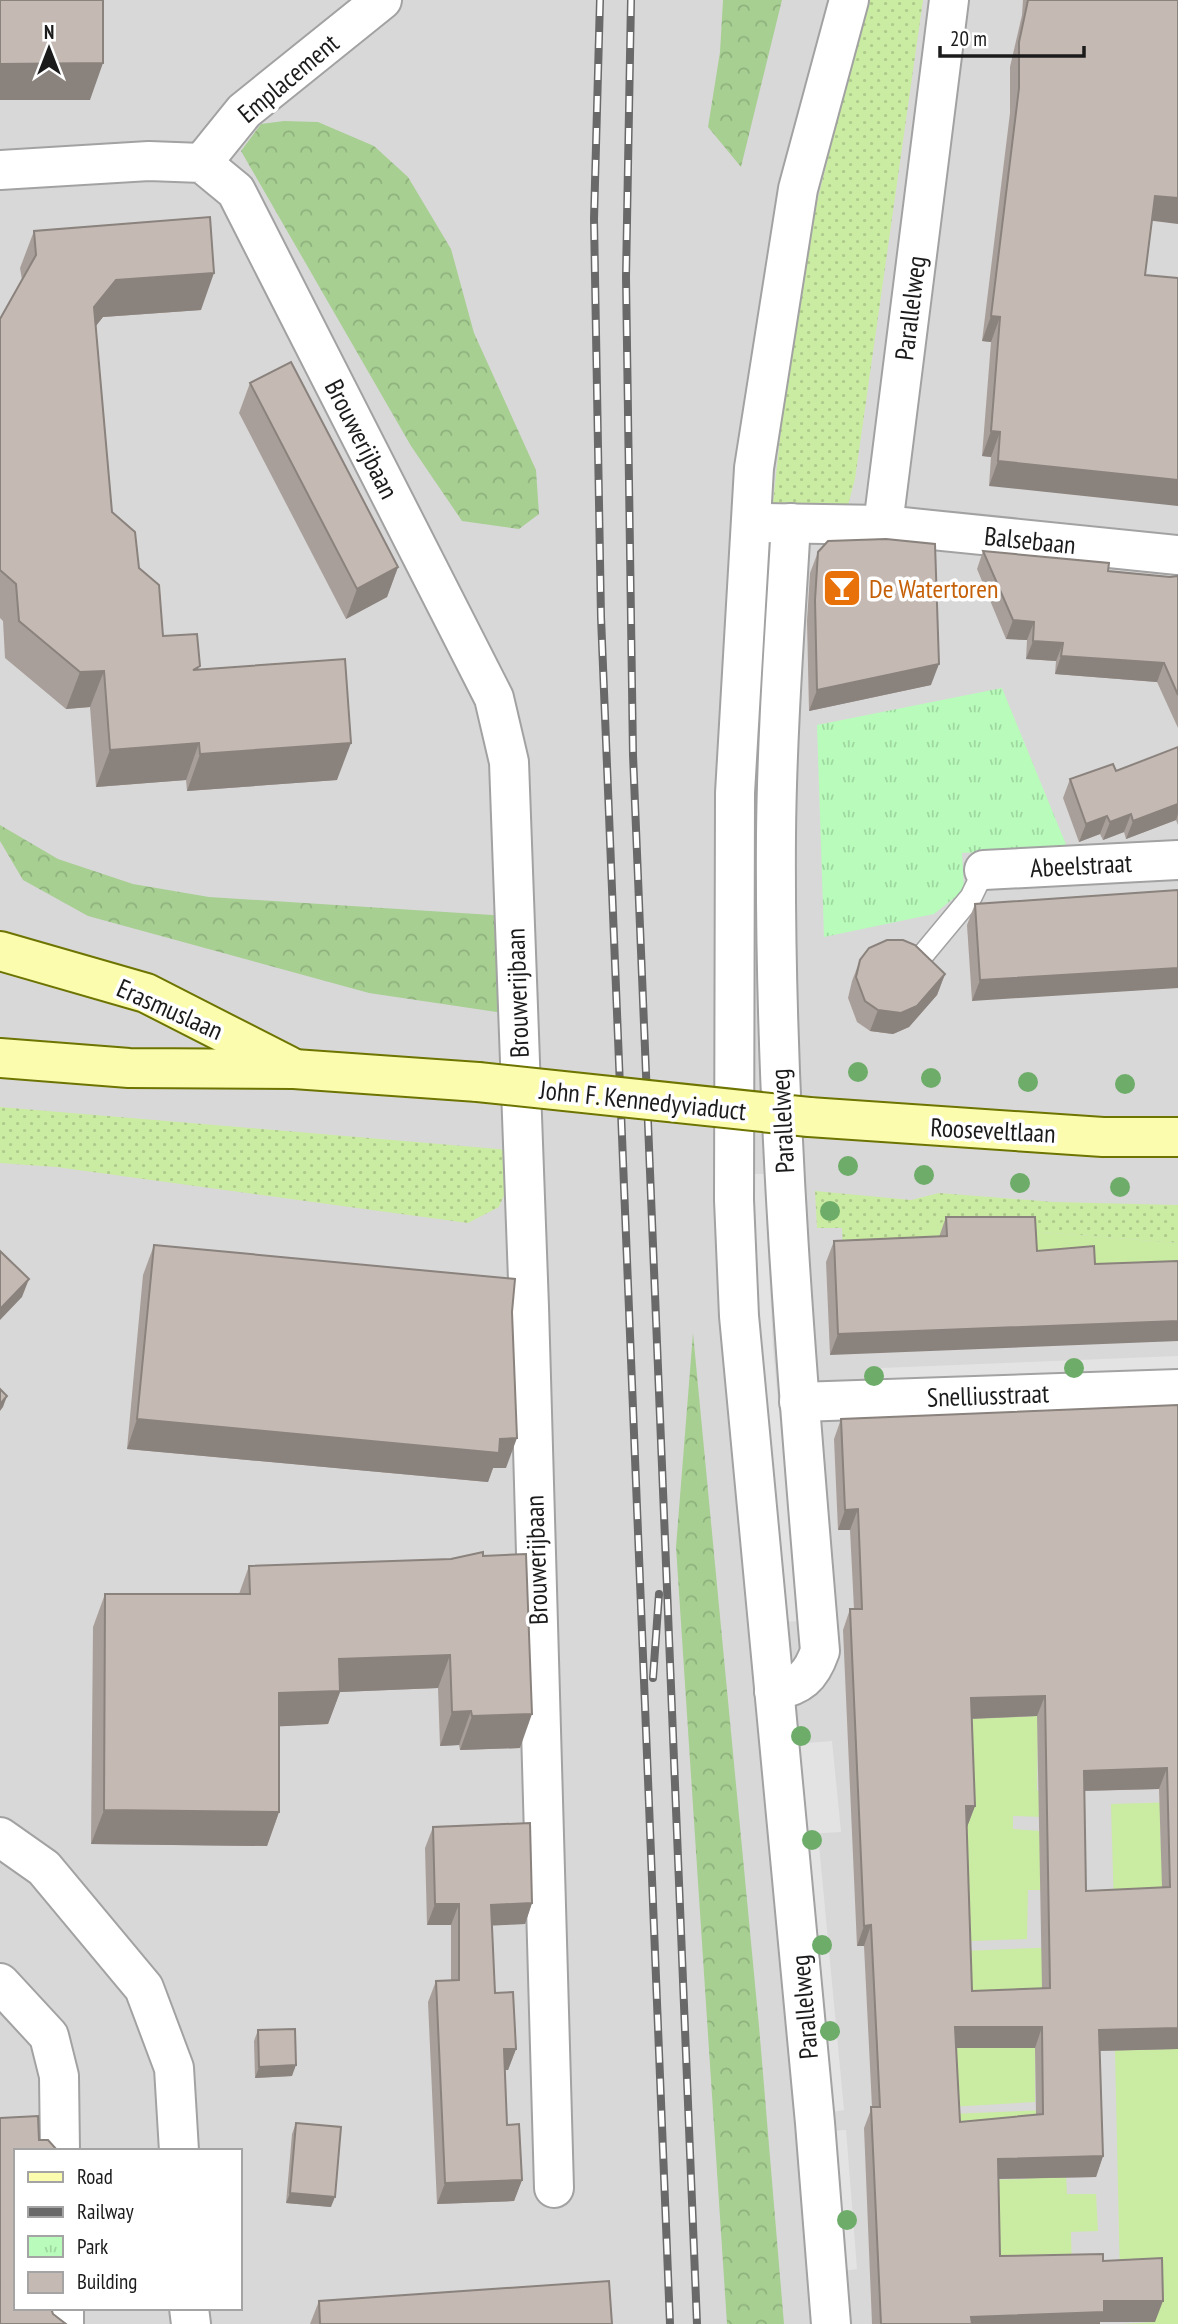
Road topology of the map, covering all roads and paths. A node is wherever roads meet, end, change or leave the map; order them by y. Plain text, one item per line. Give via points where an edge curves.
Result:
1 (382, 0) edge
2 (849, 0) edge
3 (949, 0) edge
4 (202, 163) junction
5 (0, 170) edge
6 (751, 523) junction
7 (791, 523) junction
8 (883, 525) junction
9 (1178, 555) edge
10 (1178, 860) edge
11 (984, 870) joint
12 (0, 951) edge
13 (922, 956) edge
14 (0, 1058) edge
15 (294, 1069) junction
16 (478, 1082) joint
17 (809, 1117) joint
18 (1178, 1137) edge
19 (1178, 1389) edge
20 (799, 1402) junction
21 (774, 1691) junction
22 (0, 1837) edge
23 (0, 1983) edge
24 (60, 2149) edge
25 (179, 2149) edge
26 (554, 2188) dead end
27 (831, 2324) edge

1 - 4 street, Emplacement via 244,111
2 - 6 street, Parallelweg via 798,189 754,468
3 - 8 street, Parallelweg
4 - 5 street via 149,161
4 - 26 street, Brouwerijbaan via 236,191 494,698 509,762
6 - 7 street
6 - 21 street, Parallelweg via 735,793 734,1200 739,1316
7 - 8 street
7 - 20 street, Parallelweg via 779,731 777,974 790,1296
8 - 9 street, Balsebaan
10 - 11 street, Abeelstraat
11 - 13 lane via 971,897
12 - 15 main road, Erasmuslaan via 146,993
14 - 15 main road, Erasmuslaan via 129,1068
15 - 16 main road, Erasmuslaan
16 - 17 main road, John F. Kennedyviaduct, bridge
17 - 18 main road, Rooseveltlaan via 1103,1137
19 - 20 street, Snelliusstraat
20 - 21 street, Parallelweg via 820,1651 813,1671 801,1683
21 - 27 street, Parallelweg
22 - 25 street via 44,1868 144,1988 174,2068
23 - 24 street via 49,2036 59,2076

